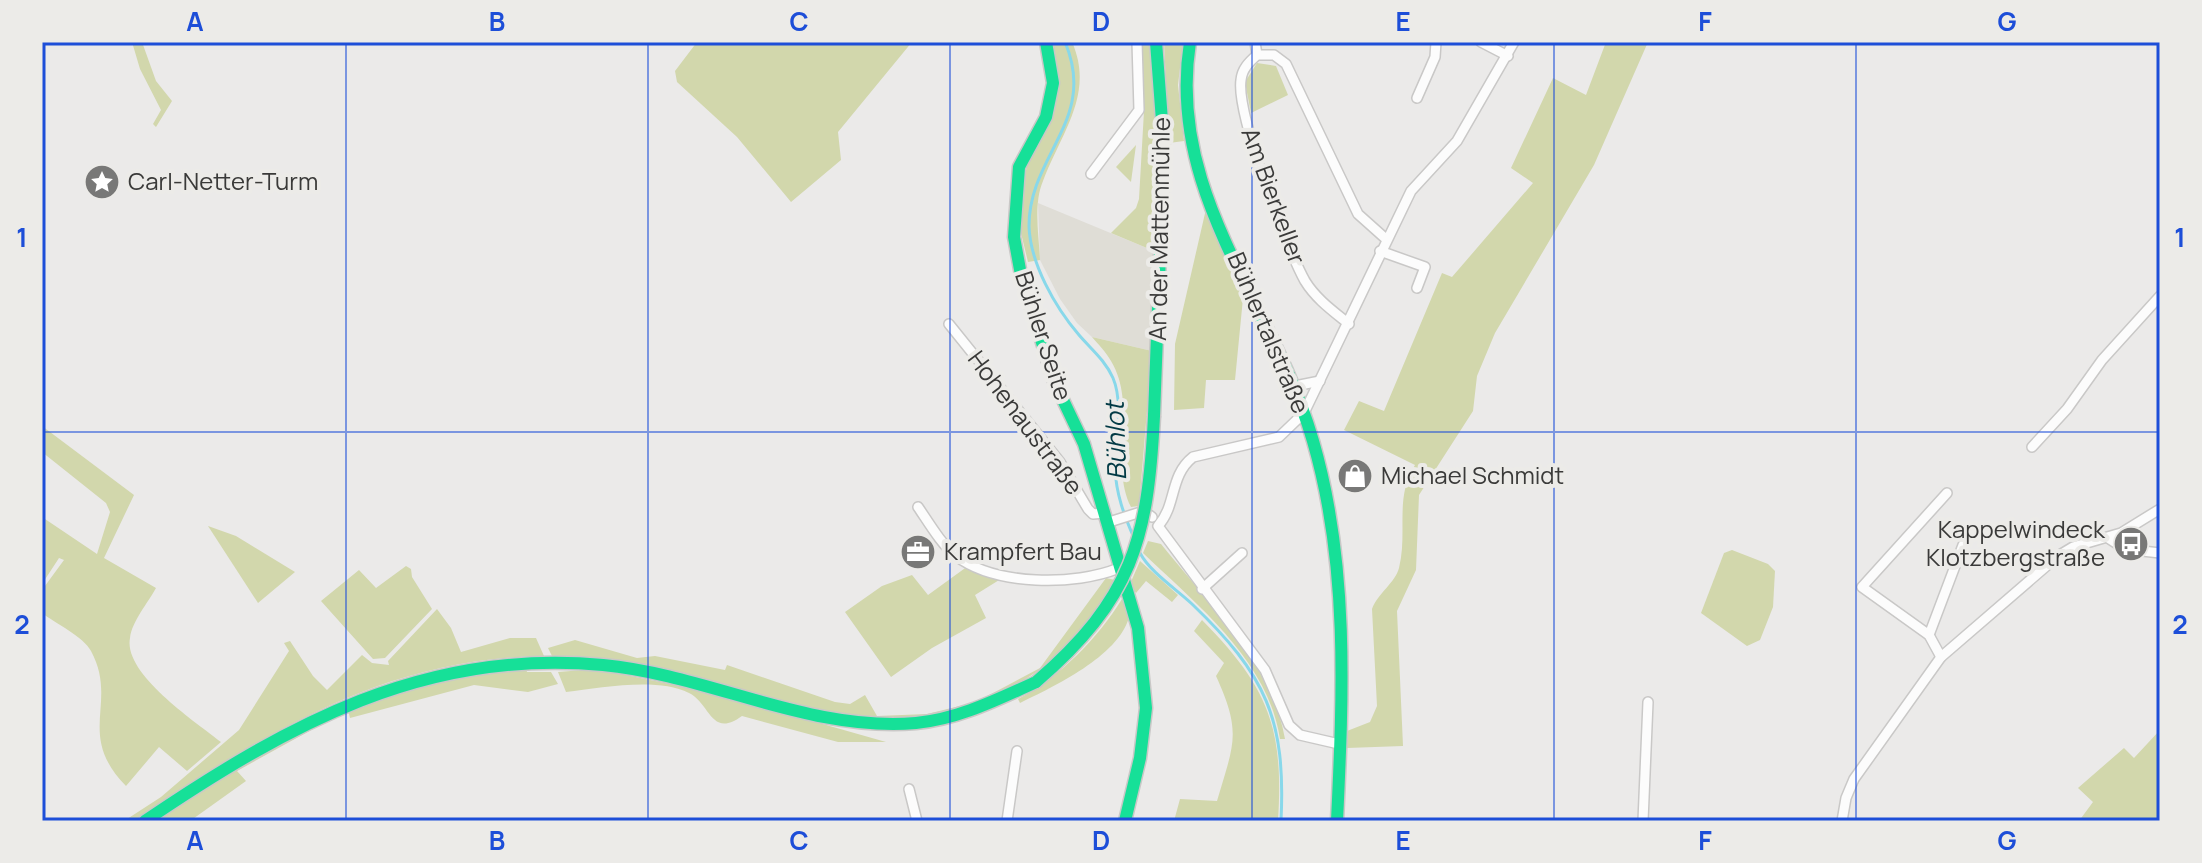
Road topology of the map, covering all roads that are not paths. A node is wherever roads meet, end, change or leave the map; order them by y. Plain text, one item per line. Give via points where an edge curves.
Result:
1 (1046, 42) edge
2 (1137, 42) edge
3 (1156, 42) edge
4 (1190, 42) edge
5 (1255, 42) edge
6 (1436, 42) edge
7 (1481, 42) edge
8 (1514, 42) edge
9 (1257, 55) junction
10 (1508, 56) junction
11 (1417, 98) dead end
12 (1091, 174) dead end
13 (1386, 239) junction
14 (1380, 251) junction
15 (1417, 288) dead end
16 (2160, 296) edge
17 (949, 324) dead end
18 (1349, 324) junction
19 (1320, 381) junction
20 (1295, 386) junction
21 (1304, 413) junction
22 (2032, 447) dead end
23 (1947, 493) dead end
24 (918, 507) dead end
25 (2160, 509) edge
26 (1105, 518) junction
27 (1155, 522) junction
28 (2108, 538) junction
29 (1963, 545) dead end
30 (1242, 553) dead end
31 (2160, 553) edge
32 (1119, 568) junction
33 (1202, 589) junction
34 (1929, 635) junction
35 (1941, 657) junction
36 (1648, 702) dead end
37 (1339, 744) junction
38 (1017, 751) dead end
39 (909, 789) dead end
40 (145, 821) edge
41 (917, 821) edge
42 (1007, 821) edge
43 (1125, 821) edge
44 (1337, 821) edge
45 (1643, 821) edge
46 (1842, 821) edge

1 - 26 main road, Bühler Seite via 1053,83 1046,117 1019,167 1014,237 1054,381 1084,444
2 - 12 street, An der Mattenmühle via 1139,110
3 - 40 main road, An der Mattenmühle, bridge via 1164,147 1149,508 1124,583 1093,630 1036,682 953,718 854,724 634,670 582,664 461,669 342,704 263,743
4 - 20 main road, Bühlertalstraße via 1183,92 1199,175
5 - 9 street
6 - 11 street
7 - 10 street
8 - 10 street
9 - 13 street via 1274,55 1286,64 1358,214
9 - 18 street, Am Bierkeller via 1240,83 1249,136 1304,279
10 - 13 street via 1466,128 1411,191
13 - 14 street
14 - 15 street via 1425,267
14 - 18 street
16 - 22 street
17 - 26 street, Hohenaustraße via 1060,462 1088,509
18 - 19 street
19 - 20 street
19 - 21 street
20 - 21 main road, Bühlertalstraße
21 - 27 street via 1279,437 1193,457 1177,473 1170,506
21 - 37 main road, Bühlertalstraße via 1324,483 1337,570
23 - 34 street via 1862,587
24 - 32 street via 957,557 987,569 1052,582
25 - 28 street
26 - 27 street via 1144,511
26 - 32 main road, Bühler Seite
27 - 33 street
28 - 31 street via 2125,549
28 - 35 street via 2058,556
29 - 34 street
30 - 33 street
32 - 43 main road, Bühler Seite via 1138,628 1146,708
33 - 37 street via 1265,670 1289,725 1300,735
34 - 35 street
35 - 46 street via 1854,779
36 - 45 street
37 - 44 main road, Bühlertalstraße
38 - 42 street
39 - 41 street

